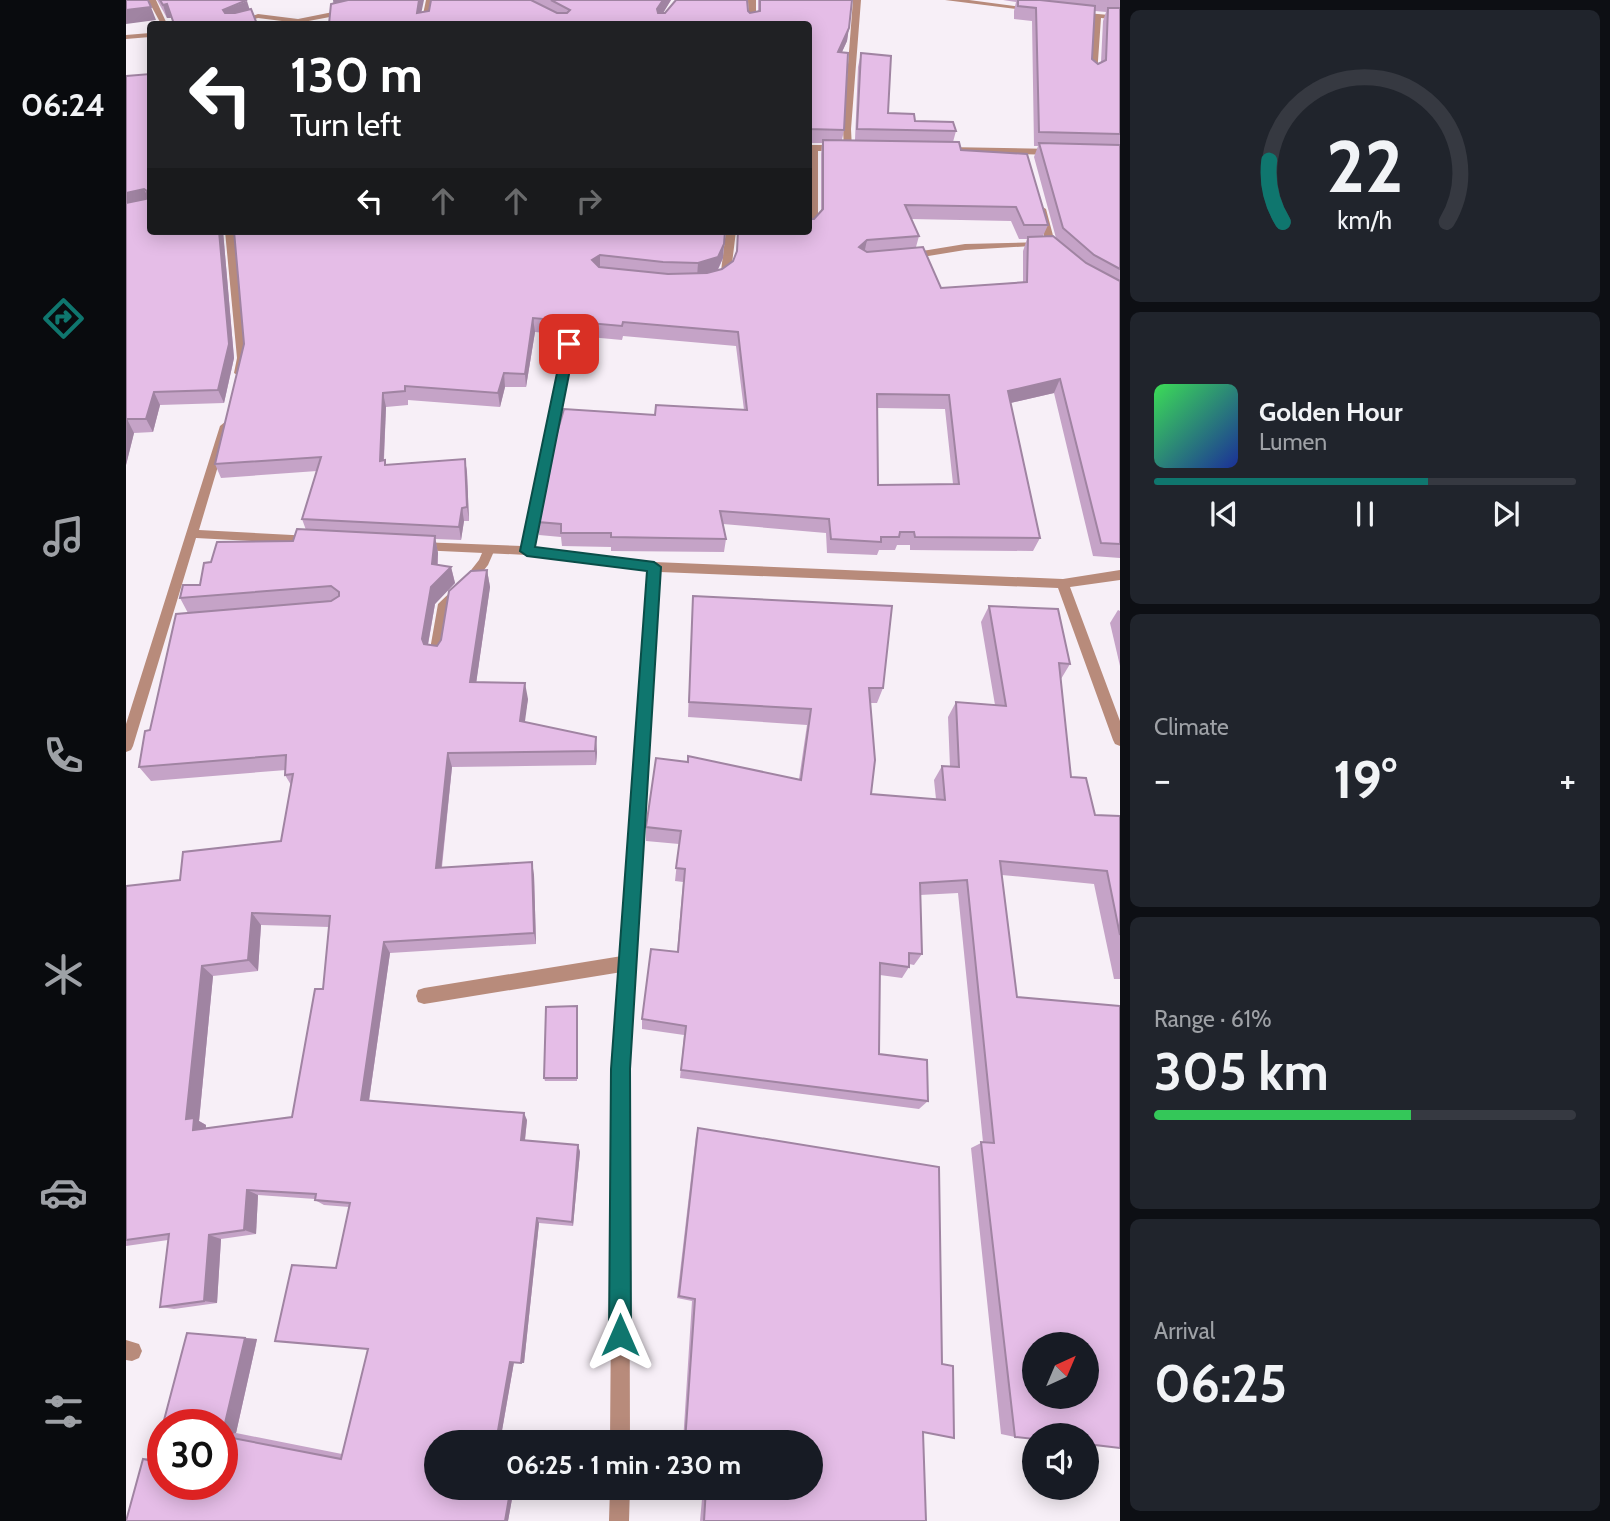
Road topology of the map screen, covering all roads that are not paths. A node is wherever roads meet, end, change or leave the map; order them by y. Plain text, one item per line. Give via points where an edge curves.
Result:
1 (152, 0) edge
2 (430, 0) edge
3 (752, 0) edge
4 (857, 0) edge
5 (949, 0) edge
6 (1007, 3) edge
7 (359, 9) edge
8 (1047, 11) edge
9 (1072, 13) edge
10 (1097, 16) junction
11 (1120, 18) edge
12 (162, 21) edge
13 (242, 21) edge
14 (298, 21) edge
15 (309, 21) edge
16 (425, 21) edge
17 (753, 21) edge
18 (147, 35) edge
19 (126, 37) edge
20 (1094, 73) edge
21 (812, 148) edge
22 (848, 149) junction
23 (862, 149) edge
24 (929, 150) edge
25 (1024, 151) junction
26 (1065, 152) edge
27 (1027, 164) edge
28 (812, 186) edge
29 (1040, 204) edge
30 (812, 224) edge
31 (230, 235) edge
32 (731, 235) edge
33 (1051, 244) junction
34 (898, 257) edge
35 (1065, 257) edge
36 (709, 280) edge
37 (569, 344) dead end
38 (236, 390) edge
39 (229, 416) edge
40 (193, 534) junction
41 (328, 541) edge
42 (408, 545) edge
43 (489, 550) junction
44 (527, 551) junction
45 (654, 567) junction
46 (1120, 575) edge
47 (1063, 584) junction
48 (436, 655) edge
49 (1120, 740) edge
50 (126, 746) edge
51 (628, 963) junction
52 (424, 996) dead end
53 (620, 1430) edge
54 (620, 1500) edge
55 (620, 1521) edge

1 - 12 street
2 - 16 street
3 - 17 street
4 - 22 street
5 - 6 street
6 - 8 street
7 - 15 street
9 - 10 street
10 - 11 street
10 - 20 street
13 - 14 street via 258,16
18 - 19 street
21 - 22 street
22 - 23 street
24 - 25 street
25 - 26 street
25 - 27 street
28 - 30 street
29 - 33 street
31 - 38 street via 242,358
32 - 36 street via 726,272
33 - 34 street via 965,247
33 - 35 street
37 - 44 street
39 - 40 street
40 - 41 street
40 - 50 street via 172,624
42 - 43 street
43 - 44 street
43 - 48 street via 468,582 444,604
44 - 45 street
45 - 47 street
45 - 51 street
46 - 47 street
47 - 49 street
51 - 52 street
51 - 53 street via 621,1069
54 - 55 street

